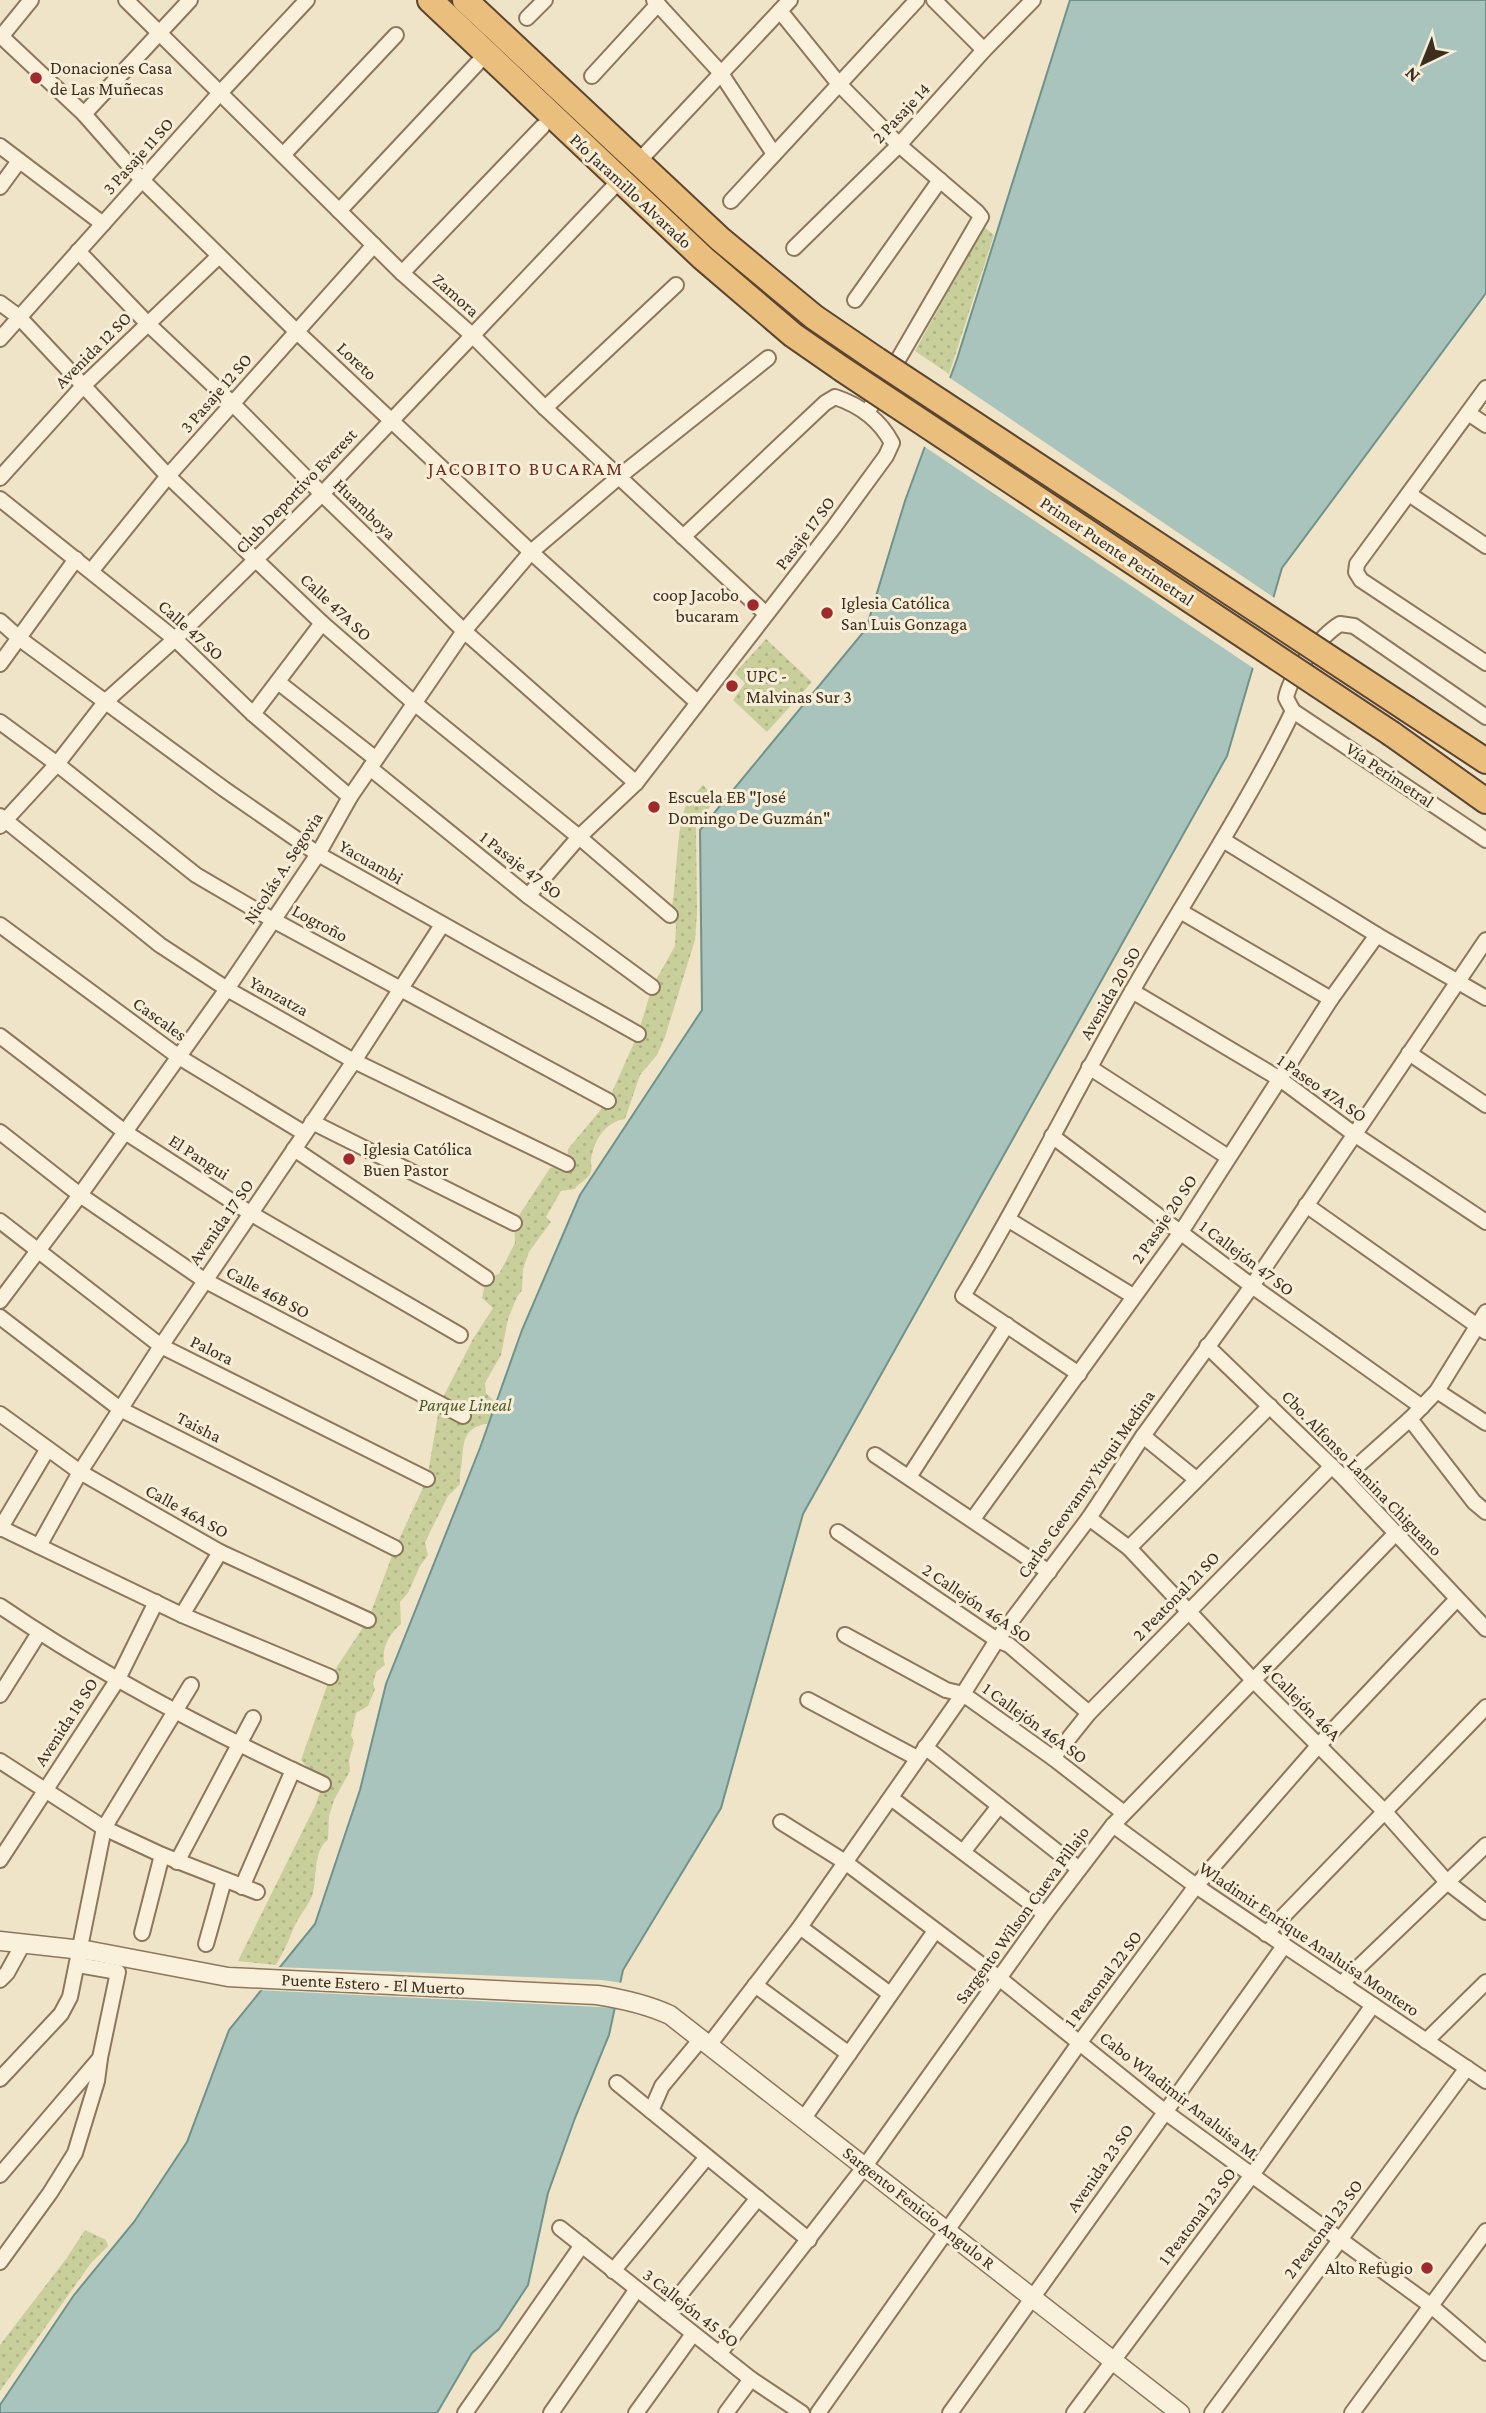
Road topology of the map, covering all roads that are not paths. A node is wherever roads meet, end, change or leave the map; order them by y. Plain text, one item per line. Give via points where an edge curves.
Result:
1 (31, 0) edge
2 (126, 0) edge
3 (190, 0) edge
4 (307, 0) edge
5 (430, 0) edge
6 (465, 0) edge
7 (545, 0) edge
8 (917, 0) edge
9 (933, 0) edge
10 (1033, 0) edge
11 (656, 2) edge
12 (785, 5) edge
13 (527, 18) dead end
14 (159, 33) junction
15 (396, 35) dead end
16 (1, 37) edge
17 (984, 50) junction
18 (486, 54) junction
19 (720, 72) junction
20 (592, 76) dead end
21 (839, 84) junction
22 (219, 94) junction
23 (84, 114) junction
24 (542, 127) dead end
25 (899, 145) junction
26 (0, 146) edge
27 (774, 154) junction
28 (283, 155) junction
29 (19, 161) junction
30 (638, 162) junction
31 (142, 180) junction
32 (940, 180) junction
33 (620, 181) junction
34 (0, 187) edge
35 (731, 201) dead end
36 (339, 211) junction
37 (103, 224) junction
38 (374, 245) junction
39 (794, 248) dead end
40 (78, 251) junction
41 (219, 256) junction
42 (402, 273) junction
43 (676, 285) dead end
44 (855, 300) dead end
45 (0, 303) edge
46 (19, 317) junction
47 (147, 324) junction
48 (296, 331) junction
49 (472, 335) junction
50 (0, 339) edge
51 (768, 358) dead end
52 (877, 359) joint
53 (842, 369) joint
54 (83, 386) junction
55 (1486, 388) edge
56 (233, 404) junction
57 (545, 408) junction
58 (867, 413) junction
59 (1468, 413) junction
60 (392, 420) junction
61 (1486, 425) edge
62 (168, 476) junction
63 (620, 477) junction
64 (0, 478) edge
65 (322, 494) junction
66 (1409, 494) junction
67 (0, 499) edge
68 (683, 537) junction
69 (1486, 546) edge
70 (531, 552) junction
71 (76, 559) junction
72 (257, 559) junction
73 (92, 570) junction
74 (766, 614) junction
75 (0, 621) edge
76 (322, 623) junction
77 (464, 631) junction
78 (20, 639) junction
79 (176, 639) junction
80 (1486, 663) edge
81 (0, 664) edge
82 (278, 682) junction
83 (106, 701) junction
84 (413, 702) junction
85 (697, 702) junction
86 (1293, 710) junction
87 (253, 714) junction
88 (1486, 717) edge
89 (0, 722) edge
90 (1392, 734) joint
91 (1486, 761) edge
92 (57, 764) junction
93 (373, 764) junction
94 (636, 783) junction
95 (350, 797) junction
96 (1486, 801) edge
97 (2, 820) edge
98 (579, 837) junction
99 (1223, 840) junction
100 (1486, 840) edge
101 (318, 853) junction
102 (528, 896) junction
103 (1180, 911) junction
104 (670, 915) dead end
105 (273, 920) junction
106 (0, 925) edge
107 (442, 925) junction
108 (1377, 935) junction
109 (1486, 940) edge
110 (1459, 982) junction
111 (652, 987) dead end
112 (227, 989) junction
113 (400, 989) junction
114 (1132, 991) junction
115 (1486, 998) edge
116 (1331, 999) junction
117 (638, 1034) dead end
118 (0, 1036) edge
119 (1409, 1053) junction
120 (179, 1057) junction
121 (354, 1060) junction
122 (1089, 1067) junction
123 (1280, 1079) junction
124 (608, 1101) dead end
125 (1486, 1105) edge
126 (308, 1128) junction
127 (0, 1132) edge
128 (125, 1132) junction
129 (1354, 1134) junction
130 (1052, 1136) junction
131 (294, 1149) junction
132 (1228, 1157) junction
133 (567, 1164) dead end
134 (80, 1195) junction
135 (1306, 1205) junction
136 (250, 1213) junction
137 (1009, 1220) junction
138 (0, 1222) edge
139 (1486, 1222) edge
140 (514, 1223) dead end
141 (1181, 1232) junction
142 (38, 1252) junction
143 (486, 1278) dead end
144 (204, 1280) junction
145 (1252, 1286) junction
146 (1133, 1296) junction
147 (0, 1301) edge
148 (1486, 1312) edge
149 (0, 1317) edge
150 (1007, 1325) junction
151 (1482, 1330) edge
152 (460, 1335) dead end
153 (161, 1346) junction
154 (1207, 1346) junction
155 (1079, 1374) junction
156 (1437, 1391) junction
157 (1270, 1406) junction
158 (1422, 1407) junction
159 (120, 1409) junction
160 (0, 1414) edge
161 (463, 1416) dead end
162 (1410, 1419) junction
163 (1486, 1423) edge
164 (1143, 1436) junction
165 (47, 1450) junction
166 (875, 1455) dead end
167 (1332, 1466) junction
168 (80, 1472) junction
169 (909, 1477) junction
170 (1344, 1478) junction
171 (427, 1479) dead end
172 (1196, 1479) junction
173 (1486, 1512) edge
174 (1089, 1518) junction
175 (973, 1519) junction
176 (0, 1529) edge
177 (838, 1532) dead end
178 (1396, 1533) junction
179 (40, 1546) junction
180 (396, 1548) dead end
181 (1129, 1548) junction
182 (220, 1552) junction
183 (1049, 1572) junction
184 (1457, 1599) junction
185 (156, 1602) junction
186 (0, 1606) edge
187 (1189, 1610) junction
188 (182, 1615) junction
189 (368, 1620) dead end
190 (1486, 1629) edge
191 (39, 1633) junction
192 (845, 1635) dead end
193 (998, 1640) junction
194 (330, 1677) dead end
195 (118, 1678) junction
196 (1253, 1680) junction
197 (191, 1685) dead end
198 (963, 1694) junction
199 (0, 1695) edge
200 (808, 1700) dead end
201 (1486, 1707) edge
202 (176, 1710) junction
203 (1088, 1713) junction
204 (253, 1718) dead end
205 (239, 1745) junction
206 (1318, 1746) junction
207 (921, 1752) junction
208 (1053, 1758) junction
209 (0, 1761) edge
210 (293, 1770) junction
211 (323, 1784) dead end
212 (45, 1789) junction
213 (891, 1798) junction
214 (999, 1806) junction
215 (1385, 1812) junction
216 (1124, 1813) junction
217 (781, 1822) dead end
218 (1113, 1825) junction
219 (104, 1828) junction
220 (1486, 1845) edge
221 (964, 1852) junction
222 (162, 1855) junction
223 (0, 1860) edge
224 (177, 1862) junction
225 (845, 1863) junction
226 (1079, 1869) junction
227 (224, 1880) junction
228 (1447, 1882) junction
229 (1196, 1886) junction
230 (242, 1887) junction
231 (257, 1892) dead end
232 (1486, 1912) edge
233 (1045, 1913) junction
234 (800, 1927) junction
235 (935, 1931) junction
236 (142, 1933) dead end
237 (1266, 1934) junction
238 (0, 1941) edge
239 (23, 1944) junction
240 (206, 1944) dead end
241 (1284, 1946) junction
242 (82, 1956) junction
243 (999, 1978) junction
244 (0, 1980) edge
245 (1486, 1982) edge
246 (1341, 1984) junction
247 (755, 1985) junction
248 (890, 1994) junction
249 (1373, 2005) junction
250 (655, 2008) joint
251 (1426, 2041) junction
252 (705, 2042) junction
253 (1080, 2042) junction
254 (849, 2054) junction
255 (100, 2058) junction
256 (1467, 2068) junction
257 (0, 2079) edge
258 (1486, 2081) edge
259 (617, 2083) dead end
260 (651, 2111) junction
261 (1164, 2111) junction
262 (804, 2118) junction
263 (706, 2157) junction
264 (865, 2166) junction
265 (0, 2175) edge
266 (1252, 2175) junction
267 (758, 2198) junction
268 (560, 2228) dead end
269 (947, 2230) junction
270 (1486, 2232) edge
271 (1339, 2239) junction
272 (809, 2240) junction
273 (582, 2245) junction
274 (0, 2262) edge
275 (613, 2271) junction
276 (637, 2289) junction
277 (1032, 2297) junction
278 (1430, 2305) junction
279 (666, 2312) junction
280 (693, 2334) junction
281 (1486, 2353) edge
282 (719, 2354) junction
283 (1113, 2360) junction
284 (751, 2379) junction
285 (465, 2413) edge
286 (551, 2413) edge
287 (636, 2413) edge
288 (726, 2413) edge
289 (802, 2413) edge
290 (818, 2413) edge
291 (950, 2413) edge
292 (1074, 2413) edge
293 (1180, 2413) edge
294 (1212, 2413) edge
295 (1352, 2413) edge

1 - 16 street
2 - 14 street, Zamora
3 - 14 street
4 - 22 street, 3 Pasaje 11 SO
5 - 18 highway, Pío Jaramillo Alvarado
6 - 30 highway, Pío Jaramillo Alvarado
7 - 13 street
8 - 21 street
9 - 17 street
10 - 17 street, 2 Pasaje 14
11 - 19 street
11 - 20 street
12 - 19 street
12 - 21 street
14 - 22 street, Zamora
14 - 23 street
15 - 28 street
16 - 23 street, Loreto
17 - 25 street, 2 Pasaje 14
18 - 33 highway, Pío Jaramillo Alvarado
18 - 36 street
19 - 27 street
19 - 30 street
21 - 25 street
21 - 27 street
22 - 28 street, Zamora
22 - 31 street, 3 Pasaje 11 SO
23 - 31 street, Loreto
24 - 42 street
25 - 32 street
25 - 39 street, 2 Pasaje 14
26 - 29 street
27 - 35 street
28 - 36 street, Zamora
29 - 34 street
29 - 37 street
30 - 52 highway, Pío Jaramillo Alvarado via 720,239 814,317
31 - 37 street, 3 Pasaje 11 SO
31 - 41 street, Loreto
32 - 44 street
32 - 58 street via 981,217
33 - 49 street, Club Deportivo Everest
33 - 53 highway, Pío Jaramillo Alvarado via 793,335
36 - 38 street, Zamora
37 - 40 street, 3 Pasaje 11 SO
38 - 42 street, Zamora
38 - 48 street, 3 Pasaje 12 SO
40 - 46 street, 3 Pasaje 11 SO
40 - 47 street, Huamboya
41 - 47 street, Avenida 12 SO
41 - 48 street, Loreto
42 - 49 street, Zamora
43 - 57 street
45 - 46 street, Calle 47A SO
46 - 50 street, 3 Pasaje 11 SO
46 - 54 street, Calle 47A SO
47 - 54 street, Avenida 12 SO
47 - 56 street, Huamboya
48 - 56 street, 3 Pasaje 12 SO
48 - 60 street, Loreto
49 - 57 street, Zamora
49 - 60 street, Club Deportivo Everest
51 - 63 street, Nicolás A. Segovia
52 - 91 highway, Primer Puente Perimetral, bridge
53 - 90 highway, Primer Puente Perimetral, bridge
54 - 62 street, Calle 47A SO
54 - 64 street, Avenida 12 SO
55 - 59 street
56 - 62 street, 3 Pasaje 12 SO
56 - 65 street, Huamboya
57 - 63 street, Zamora
58 - 68 street, Pasaje 17 SO via 835,397
58 - 74 street, Pasaje 17 SO via 892,443 886,456
59 - 61 street
59 - 66 street
60 - 65 street, Club Deportivo Everest
60 - 70 street, Loreto
62 - 72 street, Calle 47A SO
62 - 73 street, 3 Pasaje 12 SO
63 - 68 street, Zamora
63 - 70 street, Nicolás A. Segovia
65 - 72 street, Club Deportivo Everest
65 - 77 street, Huamboya
66 - 69 street
66 - 80 street via 1357,564 1356,572
67 - 71 street, Calle 47 SO
68 - 74 street, Zamora
70 - 77 street, Nicolás A. Segovia
70 - 85 street, Loreto
71 - 73 street, Calle 47 SO
71 - 78 street
72 - 76 street, Calle 47A SO
72 - 79 street, Club Deportivo Everest
73 - 79 street, Calle 47 SO
74 - 85 street, Pasaje 17 SO
75 - 78 street, Yacuambi
76 - 82 street
76 - 84 street, Calle 47A SO
77 - 84 street, Nicolás A. Segovia
77 - 94 street, Huamboya
78 - 81 street
78 - 83 street, Yacuambi
79 - 83 street, Club Deportivo Everest
79 - 87 street, Calle 47 SO
82 - 87 street
82 - 93 street, 1 Pasaje 47 SO
83 - 92 street, Club Deportivo Everest
83 - 101 street, Yacuambi
84 - 93 street, Nicolás A. Segovia
84 - 98 street, Calle 47A SO
85 - 94 street, Pasaje 17 SO
86 - 88 street via 1286,698 1288,685 1328,631 1340,624 1354,626
86 - 99 street, Avenida 20 SO
86 - 100 street, Vía Perimetral
87 - 95 street, Calle 47 SO
89 - 92 street, Logroño
90 - 96 highway, Vía Perimetral
92 - 97 street, Club Deportivo Everest
92 - 105 street, Logroño via 196,875
93 - 95 street, Nicolás A. Segovia
93 - 102 street, 1 Pasaje 47 SO
94 - 98 street, Pasaje 17 SO
95 - 101 street, Nicolás A. Segovia
97 - 112 street, Yanzatza via 160,945
98 - 102 street, Pasaje 17 SO
98 - 104 street, Calle 47A SO
99 - 103 street, Avenida 20 SO
99 - 108 street
101 - 105 street, Nicolás A. Segovia
101 - 107 street, Yacuambi
102 - 111 street, 1 Pasaje 47 SO
103 - 114 street, Avenida 20 SO
103 - 116 street
105 - 112 street, Nicolás A. Segovia
105 - 113 street, Logroño
106 - 120 street, Cascales
107 - 113 street, Avenida 17 SO
107 - 117 street, Yacuambi
108 - 110 street
108 - 116 street, 2 Pasaje 20 SO
109 - 110 street, Carlos Geovanny Yuqui Medina
110 - 115 street
110 - 119 street, Carlos Geovanny Yuqui Medina
112 - 120 street, Nicolás A. Segovia
112 - 121 street, Yanzatza
113 - 121 street, Avenida 17 SO
113 - 124 street, Logroño
114 - 122 street, Avenida 20 SO
114 - 123 street, 1 Paseo 47A SO
116 - 123 street, 2 Pasaje 20 SO
118 - 128 street, El Pangui
119 - 125 street
119 - 129 street, Carlos Geovanny Yuqui Medina
120 - 126 street, Cascales
120 - 128 street, Nicolás A. Segovia
121 - 126 street, Avenida 17 SO
121 - 133 street, Yanzatza
122 - 130 street, Avenida 20 SO
122 - 132 street
123 - 129 street, 1 Paseo 47A SO
123 - 132 street, 2 Pasaje 20 SO
126 - 131 street, Avenida 17 SO
126 - 140 street, Cascales
127 - 134 street, Calle 46B SO
128 - 134 street, Nicolás A. Segovia
128 - 136 street, El Pangui
129 - 135 street, Carlos Geovanny Yuqui Medina
129 - 139 street, 1 Paseo 47A SO
130 - 137 street, Avenida 20 SO
130 - 141 street, 1 Callejón 47 SO
131 - 136 street, Avenida 17 SO
131 - 143 street
132 - 141 street, 2 Pasaje 20 SO
134 - 142 street, Nicolás A. Segovia
134 - 144 street, Calle 46B SO
135 - 145 street, Carlos Geovanny Yuqui Medina
135 - 151 street
136 - 144 street, Avenida 17 SO
136 - 152 street, El Pangui
137 - 146 street
137 - 150 street, Avenida 20 SO via 964,1296
138 - 142 street, Palora
141 - 145 street, 1 Callejón 47 SO
141 - 146 street, 2 Pasaje 20 SO
142 - 147 street, Nicolás A. Segovia
142 - 153 street, Palora
144 - 153 street, Avenida 17 SO
144 - 161 street, Calle 46B SO
145 - 154 street, Carlos Geovanny Yuqui Medina
145 - 158 street, 1 Callejón 47 SO
146 - 155 street, 2 Pasaje 20 SO
148 - 151 street
149 - 159 street, Taisha
150 - 155 street
150 - 169 street
151 - 156 street
153 - 159 street, Avenida 17 SO
153 - 171 street, Palora
154 - 157 street, Cbo. Alfonso Lamina Chiguano
154 - 164 street, Carlos Geovanny Yuqui Medina
155 - 175 street, 2 Pasaje 20 SO
156 - 158 street
156 - 163 street
157 - 167 street, Cbo. Alfonso Lamina Chiguano
157 - 172 street
158 - 162 street
159 - 168 street, Avenida 17 SO
159 - 180 street, Taisha
160 - 165 street, Calle 46A SO
162 - 170 street
162 - 173 street
164 - 172 street
164 - 174 street, Carlos Geovanny Yuqui Medina
165 - 168 street, Calle 46A SO
165 - 176 street
166 - 169 street
167 - 170 street, Cbo. Alfonso Lamina Chiguano
167 - 187 street, 2 Peatonal 21 SO
168 - 179 street, Avenida 17 SO
168 - 182 street, Calle 46A SO
169 - 175 street
170 - 178 street, Cbo. Alfonso Lamina Chiguano
172 - 181 street
174 - 181 street, 4 Callejón 46A
174 - 183 street, Carlos Geovanny Yuqui Medina
175 - 183 street
176 - 179 street
177 - 193 street, 2 Callejón 46A SO
178 - 184 street, Cbo. Alfonso Lamina Chiguano
178 - 196 street, Sargento Wilson Cueva Pillajo
179 - 185 street
181 - 187 street, 4 Callejón 46A
182 - 188 street
182 - 189 street, Calle 46A SO
183 - 193 street, Carlos Geovanny Yuqui Medina
184 - 190 street, Cbo. Alfonso Lamina Chiguano
184 - 206 street, 1 Peatonal 22 SO
185 - 188 street
185 - 195 street, Avenida 18 SO
186 - 191 street
187 - 196 street, 4 Callejón 46A
187 - 203 street, 2 Peatonal 21 SO
188 - 194 street
191 - 195 street
191 - 199 street
192 - 198 street, 1 Callejón 46A SO via 946,1690
193 - 198 street, Carlos Geovanny Yuqui Medina
193 - 203 street, 2 Callejón 46A SO
195 - 202 street
195 - 212 street, Avenida 18 SO
196 - 206 street, 4 Callejón 46A
196 - 216 street, Sargento Wilson Cueva Pillajo
197 - 202 street
198 - 207 street, Carlos Geovanny Yuqui Medina
198 - 208 street, 1 Callejón 46A SO
200 - 207 street
201 - 215 street
202 - 205 street
202 - 219 street
203 - 208 street, 2 Peatonal 21 SO
204 - 205 street
205 - 210 street
205 - 224 street
206 - 215 street, 4 Callejón 46A
206 - 229 street, 1 Peatonal 22 SO
207 - 213 street, Carlos Geovanny Yuqui Medina
207 - 214 street
208 - 216 street, 1 Callejón 46A SO
209 - 212 street
210 - 211 street
210 - 230 street
212 - 219 street
212 - 223 street, Avenida 18 SO
213 - 221 street
213 - 225 street, Carlos Geovanny Yuqui Medina
214 - 221 street
214 - 226 street
215 - 228 street, 4 Callejón 46A
215 - 237 street
216 - 218 street, Sargento Wilson Cueva Pillajo
217 - 225 street, Cabo Wladimir Analuisa M.
218 - 226 street, Sargento Wilson Cueva Pillajo
218 - 229 street, Wladimir Enrique Analuisa Montero
219 - 222 street
219 - 242 street
220 - 228 street
221 - 233 street
222 - 224 street
222 - 236 street
224 - 227 street
225 - 234 street, Carlos Geovanny Yuqui Medina
225 - 235 street, Cabo Wladimir Analuisa M.
226 - 233 street, Sargento Wilson Cueva Pillajo
227 - 230 street
227 - 240 street
228 - 232 street, 4 Callejón 46A
228 - 246 street
229 - 237 street, Wladimir Enrique Analuisa Montero
229 - 253 street, 1 Peatonal 22 SO
230 - 231 street
233 - 243 street, Sargento Wilson Cueva Pillajo
234 - 247 street, Carlos Geovanny Yuqui Medina
234 - 248 street
235 - 243 street, Cabo Wladimir Analuisa M.
235 - 248 street
237 - 241 street, Wladimir Enrique Analuisa Montero
238 - 239 street, Puente Estero - El Muerto
239 - 242 street, Puente Estero - El Muerto
239 - 244 street
241 - 246 street, Wladimir Enrique Analuisa Montero
241 - 261 street, Avenida 23 SO
242 - 250 street, Puente Estero - El Muerto via 228,1977 597,1995
242 - 255 street via 118,1972
242 - 257 street via 61,2014
243 - 253 street, Cabo Wladimir Analuisa M.
243 - 264 street, Sargento Wilson Cueva Pillajo
245 - 251 street
246 - 249 street, Wladimir Enrique Analuisa Montero
247 - 252 street, Carlos Geovanny Yuqui Medina
247 - 254 street
248 - 254 street
249 - 251 street, Wladimir Enrique Analuisa Montero
249 - 266 street, 1 Peatonal 23 SO
250 - 252 street, Sargento Fenicio Angulo R
251 - 256 street, Wladimir Enrique Analuisa Montero
252 - 260 street, Carlos Geovanny Yuqui Medina via 662,2086
252 - 262 street, Sargento Fenicio Angulo R
253 - 261 street, Cabo Wladimir Analuisa M.
253 - 269 street, 1 Peatonal 22 SO
254 - 262 street
255 - 265 street
255 - 274 street via 75,2153
256 - 258 street, Wladimir Enrique Analuisa Montero
256 - 271 street, 2 Peatonal 23 SO
259 - 260 street
260 - 263 street
261 - 266 street, Cabo Wladimir Analuisa M.
261 - 277 street, Avenida 23 SO
262 - 264 street, Sargento Fenicio Angulo R
263 - 267 street
263 - 275 street
264 - 269 street, Sargento Fenicio Angulo R
264 - 272 street, Sargento Wilson Cueva Pillajo
266 - 271 street, Cabo Wladimir Analuisa M.
266 - 283 street, 1 Peatonal 23 SO
267 - 272 street
267 - 279 street
268 - 273 street, 3 Callejón 45 SO
269 - 277 street, Sargento Fenicio Angulo R
269 - 290 street, 1 Peatonal 22 SO
270 - 278 street
271 - 278 street, Cabo Wladimir Analuisa M.
271 - 294 street, 2 Peatonal 23 SO
272 - 282 street, Sargento Wilson Cueva Pillajo
273 - 275 street, 3 Callejón 45 SO
273 - 285 street
275 - 276 street, 3 Callejón 45 SO
276 - 279 street, 3 Callejón 45 SO
276 - 286 street
277 - 283 street, Sargento Fenicio Angulo R
277 - 291 street, Avenida 23 SO
278 - 281 street, Cabo Wladimir Analuisa M.
278 - 295 street
279 - 280 street, 3 Callejón 45 SO
280 - 282 street, 3 Callejón 45 SO
280 - 287 street
282 - 284 street, 3 Callejón 45 SO
283 - 292 street, 1 Peatonal 23 SO
283 - 293 street, Sargento Fenicio Angulo R
284 - 288 street
284 - 289 street, 3 Callejón 45 SO

